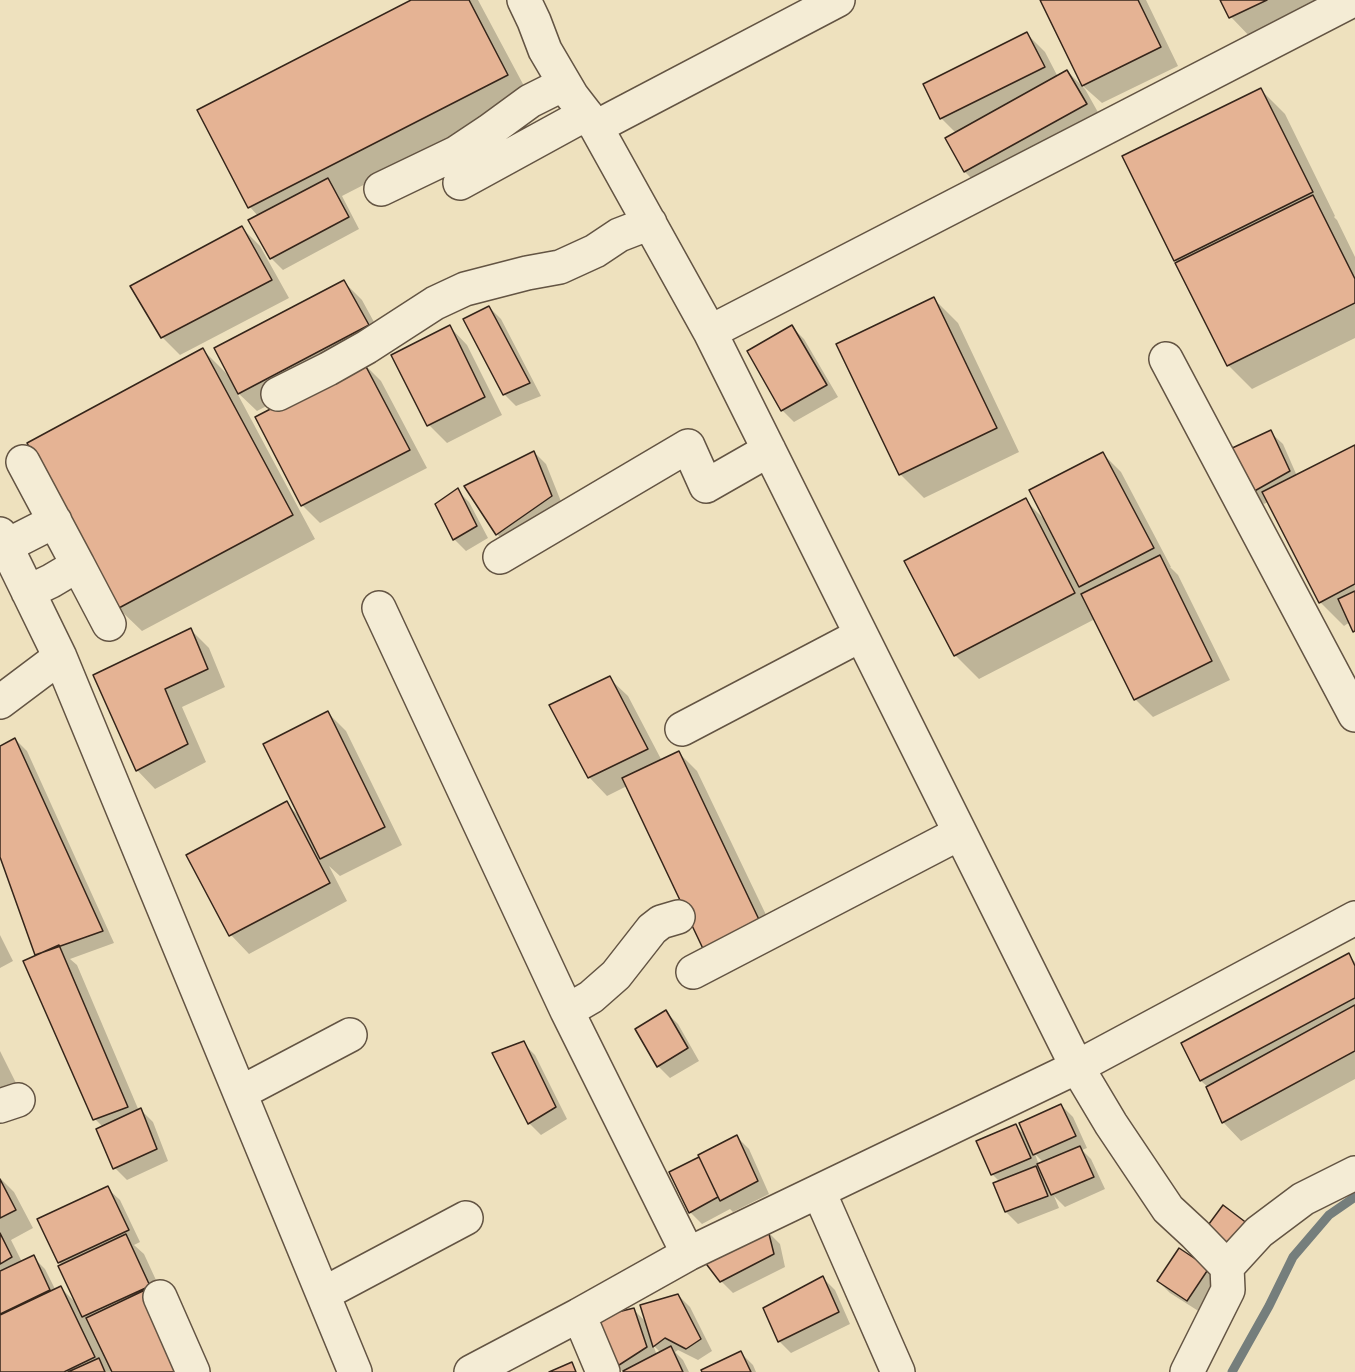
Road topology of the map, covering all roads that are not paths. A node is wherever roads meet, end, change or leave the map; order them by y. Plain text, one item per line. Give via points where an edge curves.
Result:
1 (524, 0) edge
2 (838, 0) edge
3 (1353, 0) edge
4 (564, 84) junction
5 (591, 120) junction
6 (460, 183) dead end
7 (381, 189) dead end
8 (650, 223) junction
9 (710, 332) junction
10 (1166, 358) dead end
11 (278, 394) dead end
12 (769, 450) junction
13 (23, 462) dead end
14 (55, 521) junction
15 (3, 540) edge
16 (500, 556) dead end
17 (78, 565) junction
18 (28, 592) junction
19 (379, 608) dead end
20 (109, 624) dead end
21 (861, 635) junction
22 (60, 657) junction
23 (0, 702) edge
24 (1355, 715) edge
25 (682, 729) dead end
26 (960, 833) junction
27 (678, 917) dead end
28 (1355, 918) edge
29 (693, 972) dead end
30 (567, 1011) junction
31 (350, 1035) dead end
32 (1077, 1067) junction
33 (240, 1093) junction
34 (1355, 1173) edge
35 (819, 1192) junction
36 (466, 1218) dead end
37 (688, 1254) junction
38 (1227, 1267) junction
39 (323, 1294) junction
40 (160, 1297) dead end
41 (579, 1315) junction
42 (193, 1372) edge
43 (355, 1372) edge
44 (471, 1372) edge
45 (603, 1372) edge
46 (898, 1372) edge
47 (1187, 1372) edge

1 - 4 street via 544,50
2 - 5 street
3 - 9 street
4 - 5 street
4 - 7 street via 530,101 456,153
5 - 6 street
5 - 8 street
8 - 9 street
8 - 11 street via 560,267 494,281 435,303 367,347
9 - 12 street
10 - 24 street
12 - 16 street via 706,486 688,446
12 - 21 street
13 - 14 street
14 - 15 street
14 - 17 street
15 - 18 street
17 - 18 street
17 - 20 street
18 - 22 street
19 - 30 street
21 - 25 street
21 - 26 street
22 - 23 street
22 - 33 street
26 - 29 street
26 - 32 street
27 - 30 street via 652,929 616,975
28 - 32 street
30 - 37 street
31 - 33 street
32 - 35 street
32 - 38 street via 1168,1209
33 - 39 street
34 - 38 street via 1304,1199 1259,1232
35 - 37 street
35 - 46 street
36 - 39 street
37 - 41 street
38 - 47 street via 1228,1290
39 - 43 street
40 - 42 street
41 - 44 street
41 - 45 street

